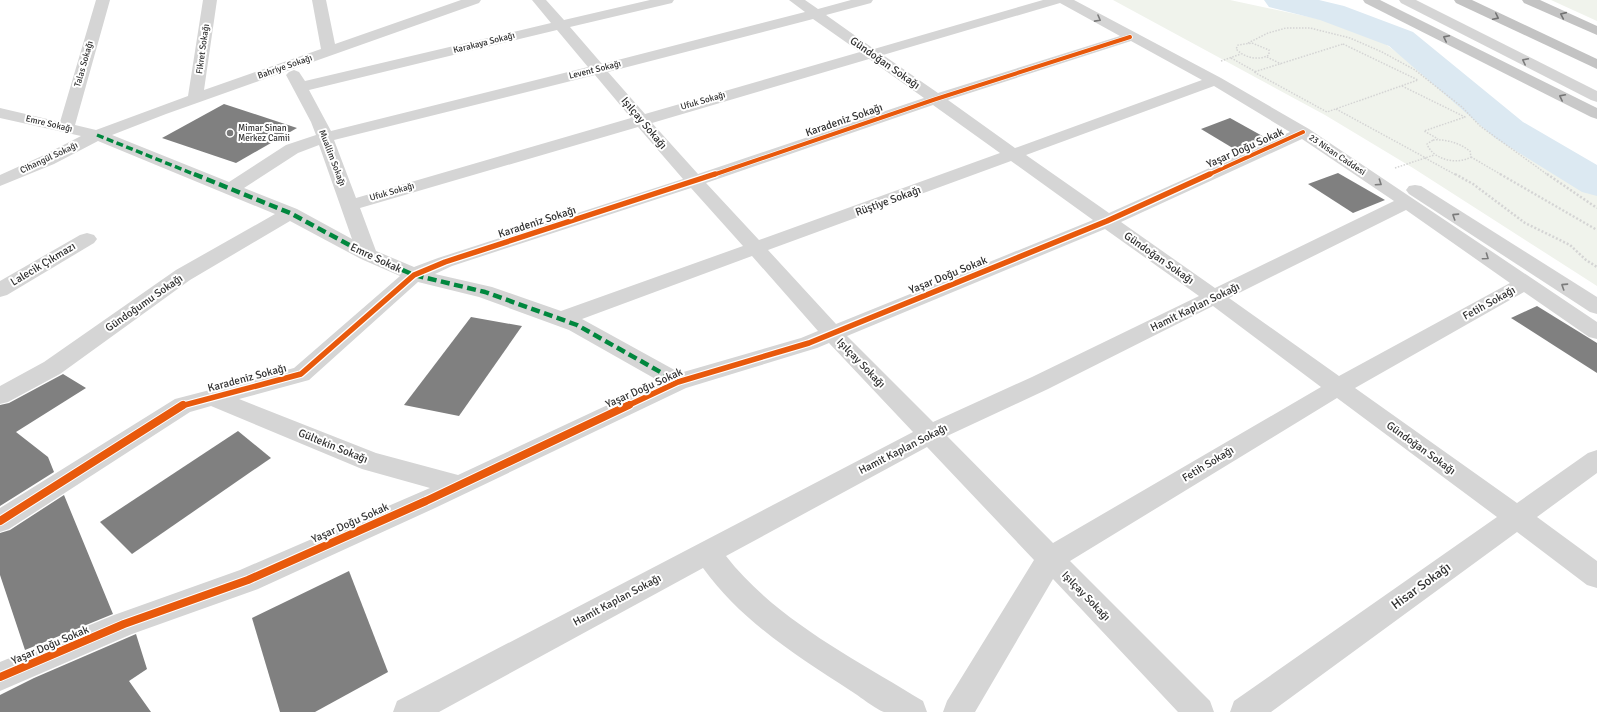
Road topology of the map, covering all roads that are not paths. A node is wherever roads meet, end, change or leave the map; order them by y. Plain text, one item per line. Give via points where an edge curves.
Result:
1 (103, 0) edge
2 (210, 0) edge
3 (319, 0) edge
4 (474, 0) edge
5 (539, 0) edge
6 (667, 0) edge
7 (796, 0) edge
8 (866, 0) edge
9 (1057, 0) edge
10 (1064, 0) edge
11 (1091, 0) edge
12 (1370, 0) edge
13 (1406, 0) edge
14 (1461, 0) edge
15 (1529, 0) edge
16 (437, 6) edge
17 (815, 14) junction
18 (560, 25) junction
19 (1597, 31) edge
20 (1130, 37) junction
21 (329, 52) junction
22 (871, 53) junction
23 (1597, 65) edge
24 (287, 66) junction
25 (598, 70) junction
26 (1211, 73) junction
27 (301, 88) junction
28 (1597, 97) edge
29 (196, 98) junction
30 (936, 99) junction
31 (0, 113) edge
32 (1597, 114) edge
33 (641, 119) junction
34 (66, 128) junction
35 (1303, 132) junction
36 (97, 135) junction
37 (324, 138) junction
38 (1013, 155) junction
39 (0, 181) edge
40 (695, 182) junction
41 (230, 189) junction
42 (1407, 202) junction
43 (350, 205) junction
44 (290, 213) junction
45 (1107, 221) junction
46 (87, 239) dead end
47 (755, 248) junction
48 (368, 255) junction
49 (414, 275) junction
50 (1523, 284) junction
51 (0, 290) edge
52 (1214, 297) junction
53 (1597, 307) edge
54 (561, 320) junction
55 (1597, 332) edge
56 (832, 333) junction
57 (678, 382) junction
58 (1338, 387) junction
59 (0, 396) edge
60 (212, 397) junction
61 (930, 434) junction
62 (1597, 460) edge
63 (458, 485) junction
64 (1517, 517) junction
65 (0, 521) edge
66 (707, 552) junction
67 (1050, 559) junction
68 (1597, 576) edge
69 (0, 677) edge
70 (408, 712) edge
71 (912, 712) edge
72 (958, 712) edge
73 (1199, 712) edge
74 (1245, 712) edge

1 - 34 street, Talas Sokağı
2 - 29 street, Fikret Sokağı
3 - 21 street
4 - 16 street, Bahriye Sokağı
5 - 18 street, Işılçay Sokağı
6 - 18 street, Karakaya Sokağı
7 - 17 street, Gündoğan Sokağı
8 - 17 street, Levent Sokağı
9 - 22 street, Ufuk Sokağı
10 -> 20 street, 23 Nisan Caddesi
11 - 26 street, 23 Nisan Caddesi
32 -> 12 main road
28 -> 13 street
14 -> 23 highway
19 -> 15 highway
16 - 21 street, Bahriye Sokağı
17 - 22 street, Gündoğan Sokağı
17 - 25 street, Levent Sokağı
18 - 25 street, Işılçay Sokağı
18 - 27 street, Karakaya Sokağı
20 - 26 street, 23 Nisan Caddesi
20 - 30 street, Karadeniz Sokağı
21 - 24 street, Bahriye Sokağı
22 - 30 street, Gündoğan Sokağı
22 - 33 street, Ufuk Sokağı
24 - 27 street, Muallim Sokağı
24 - 29 street, Bahriye Sokağı
25 - 33 street, Işılçay Sokağı
25 - 37 street, Levent Sokağı
26 - 35 street, 23 Nisan Caddesi
26 - 38 street, Rüştiye Sokağı
53 -> 26 street, 23 Nisan Caddesi via 1309,122
27 - 37 street, Muallim Sokağı via 319,122
29 - 36 street, Bahriye Sokağı
30 - 38 street, Gündoğan Sokağı
30 - 40 street, Karadeniz Sokağı
31 - 34 street, Emre Sokağı
33 - 40 street, Işılçay Sokağı
33 - 43 street, Ufuk Sokağı
34 - 36 street, Emre Sokağı
35 -> 42 street, 23 Nisan Caddesi
35 - 45 street, Yaşar Doğu Sokak
36 - 39 street, Cihangül Sokağı
36 - 41 street, Emre Sokak
37 - 41 street, Levent Sokağı via 292,149
37 - 43 street, Muallim Sokağı
38 - 45 street, Gündoğan Sokağı
38 - 47 street, Rüştiye Sokağı
40 - 47 street, Işılçay Sokağı
40 - 49 street, Karadeniz Sokağı via 445,262
41 - 44 street, Emre Sokak
42 -> 50 street, 23 Nisan Caddesi
42 - 52 street, Hamit Kaplan Sokağı
43 - 48 street, Muallim Sokağı
44 - 48 street, Emre Sokak
44 - 59 street, Gündoğumu Sokağı via 183,275 52,368
45 - 52 street, Gündoğan Sokağı
45 - 56 street, Yaşar Doğu Sokak
46 - 51 street, Lalecik Çıkmazı
47 - 54 street, Rüştiye Sokağı
47 - 56 street, Işılçay Sokağı
48 - 49 street, Emre Sokak
49 - 54 street, Emre Sokak via 485,292
49 - 60 street, Karadeniz Sokağı via 301,374
50 - 55 street, 23 Nisan Caddesi
50 - 58 street, Fetih Sokağı
52 - 58 street, Gündoğan Sokağı
52 - 61 street, Hamit Kaplan Sokağı
54 - 57 street, Emre Sokak via 577,325
56 - 57 street, Yaşar Doğu Sokak via 808,343
56 - 61 street, Işılçay Sokağı
57 - 63 street, Yaşar Doğu Sokak
58 - 64 street, Gündoğan Sokağı
58 - 67 street, Fetih Sokağı
60 - 63 street, Gültekin Sokağı via 371,462
60 - 65 street, Karadeniz Sokağı via 183,405
61 - 66 street, Hamit Kaplan Sokağı
61 - 67 street, Işılçay Sokağı
62 - 64 street, Hisar Sokağı
63 - 69 street, Yaşar Doğu Sokak via 248,580 124,624
64 - 68 street, Gündoğan Sokağı
64 - 74 street, Hisar Sokağı
66 - 70 street, Hamit Kaplan Sokağı
66 - 71 street via 741,593 771,620
67 - 72 street, Fetih Sokağı
67 - 73 street, Işılçay Sokağı

